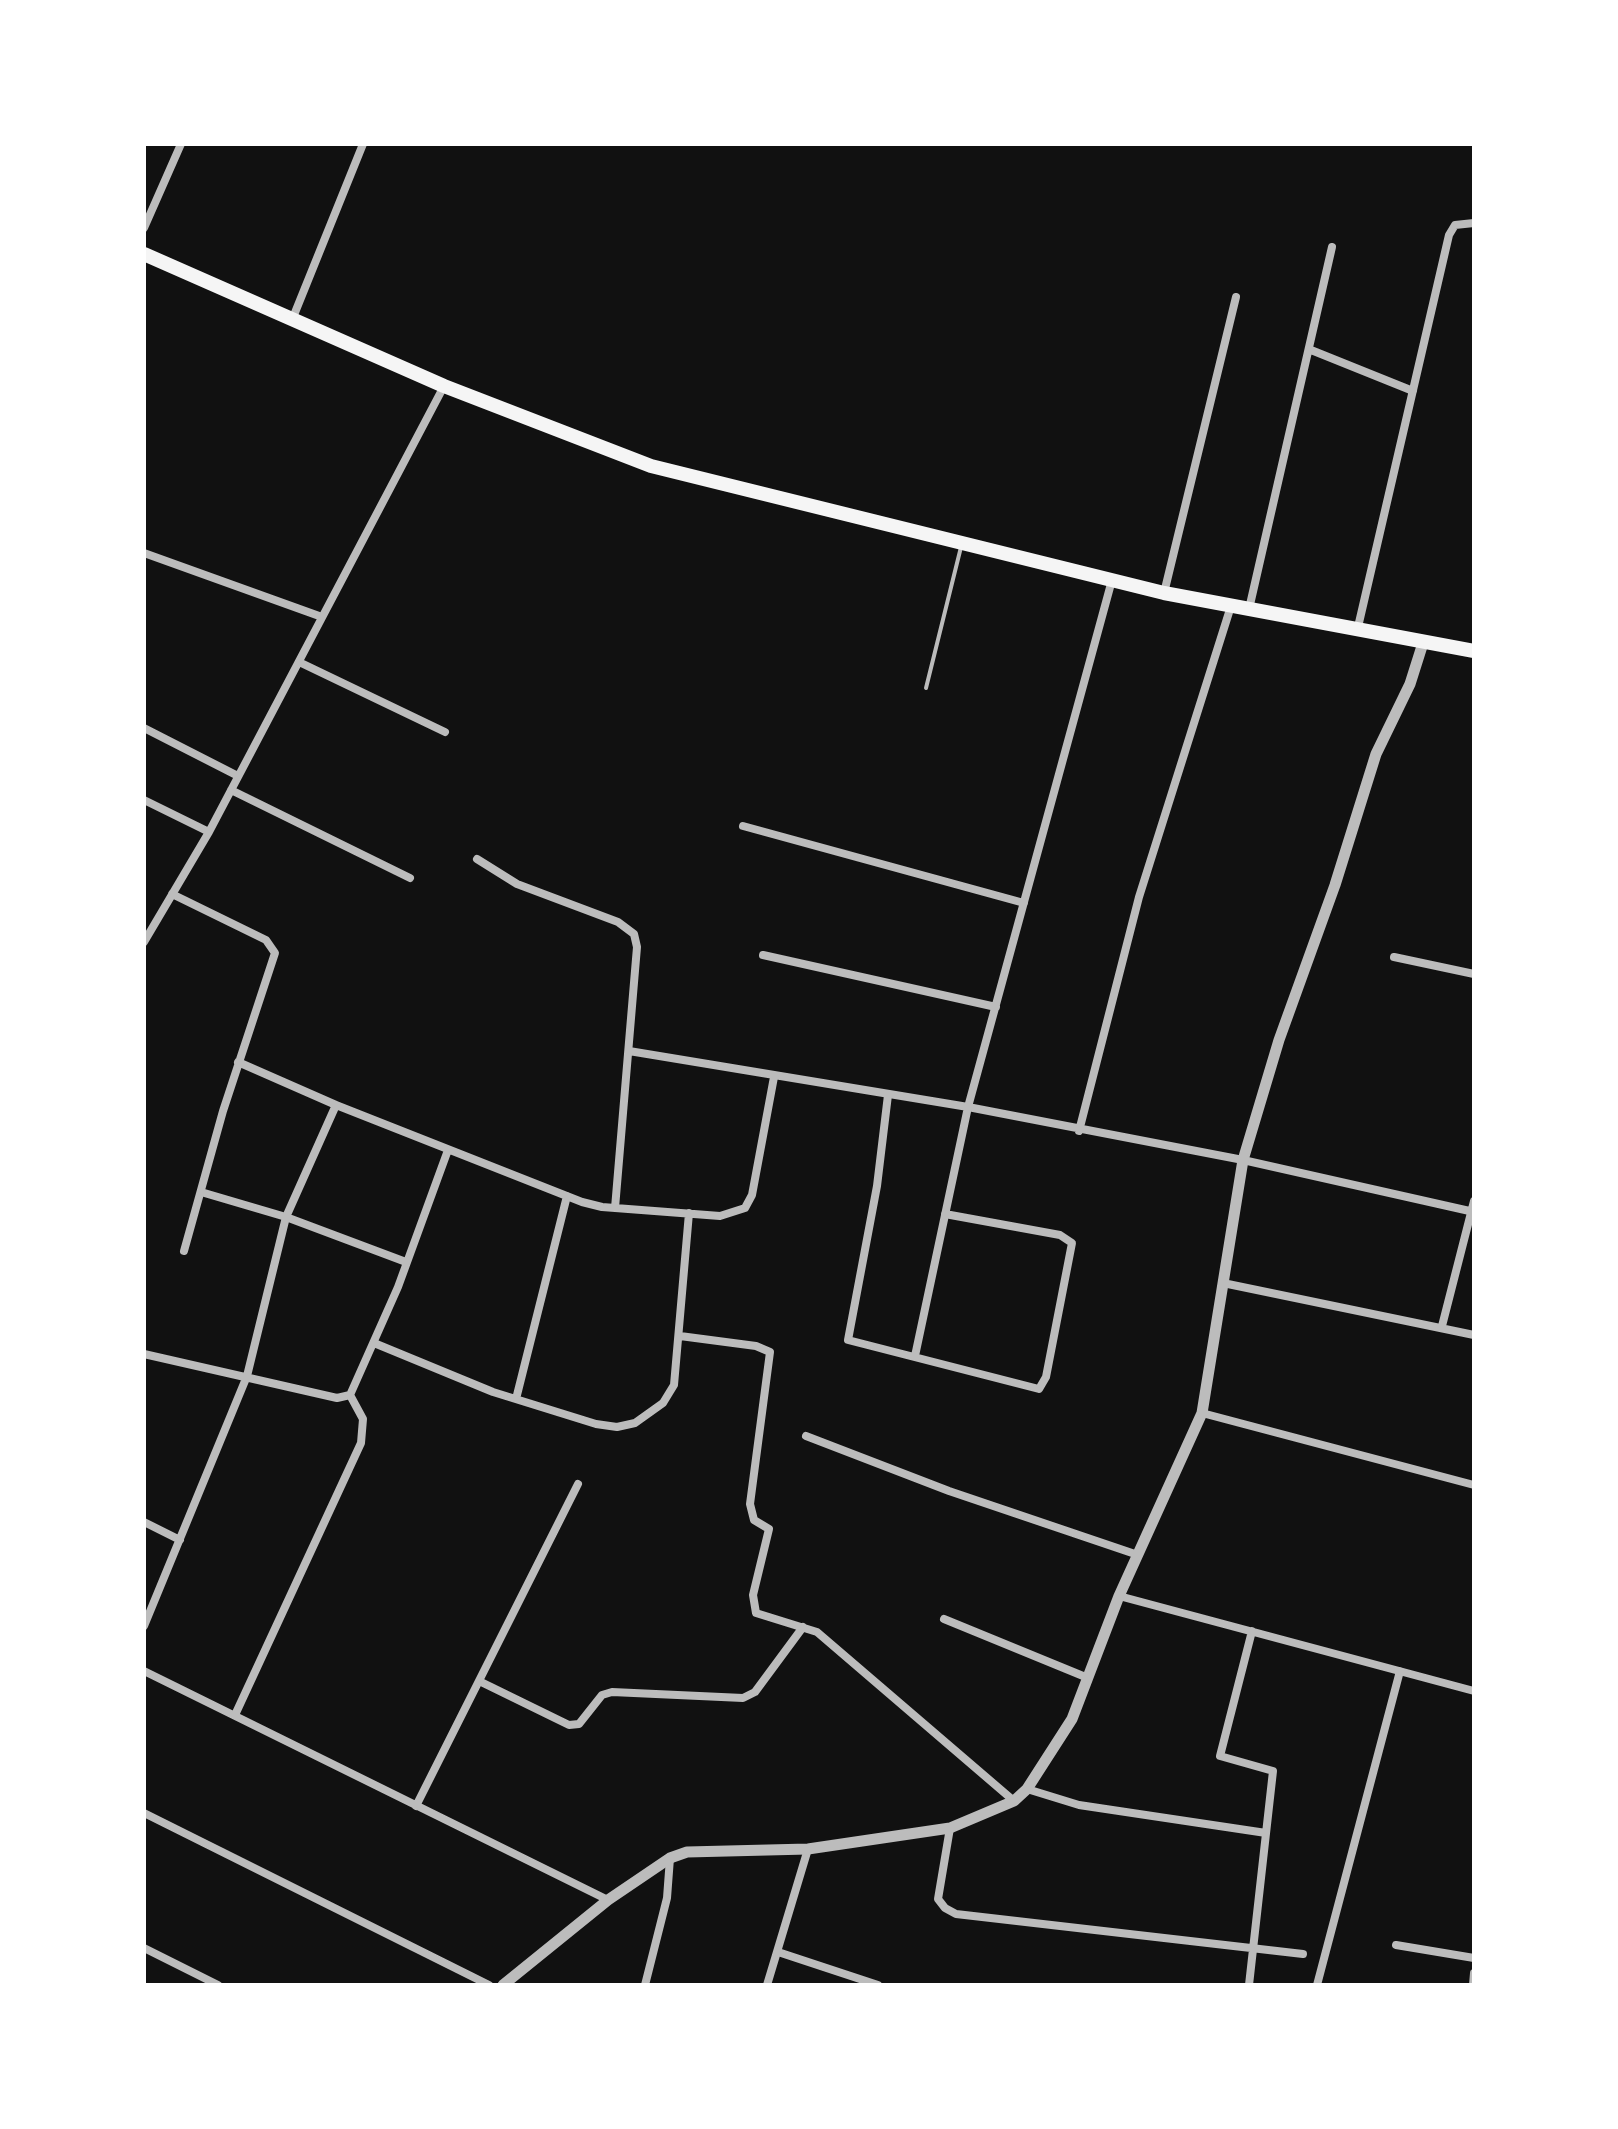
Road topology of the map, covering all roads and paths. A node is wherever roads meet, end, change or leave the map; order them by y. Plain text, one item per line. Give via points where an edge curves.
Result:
1 (181, 144) edge
2 (363, 144) edge
3 (1474, 223) edge
4 (144, 228) edge
5 (1332, 247) dead end
6 (144, 254) edge
7 (1236, 297) dead end
8 (292, 320) junction
9 (1311, 350) junction
10 (444, 386) junction
11 (1413, 391) junction
12 (962, 543) junction
13 (144, 553) edge
14 (1112, 580) junction
15 (1164, 593) junction
16 (1231, 606) junction
17 (1249, 610) junction
18 (322, 617) junction
19 (1358, 627) junction
20 (1423, 643) junction
21 (1474, 651) edge
22 (299, 662) junction
23 (926, 688) dead end
24 (144, 728) edge
25 (445, 732) dead end
26 (238, 776) junction
27 (231, 790) junction
28 (144, 800) edge
29 (743, 826) dead end
30 (209, 832) junction
31 (477, 859) dead end
32 (410, 878) dead end
33 (172, 894) junction
34 (1024, 903) junction
35 (145, 937) edge
36 (763, 955) dead end
37 (1394, 957) dead end
38 (1474, 974) edge
39 (996, 1007) junction
40 (629, 1051) junction
41 (238, 1062) junction
42 (774, 1077) junction
43 (888, 1095) junction
44 (336, 1105) junction
45 (968, 1107) junction
46 (1079, 1131) junction
47 (448, 1150) junction
48 (1243, 1160) junction
49 (201, 1192) junction
50 (567, 1196) junction
51 (1474, 1201) edge
52 (615, 1208) junction
53 (1473, 1212) edge
54 (689, 1213) junction
55 (945, 1214) junction
56 (286, 1217) junction
57 (184, 1251) dead end
58 (406, 1262) junction
59 (1223, 1283) junction
60 (1442, 1326) junction
61 (1474, 1335) edge
62 (680, 1336) junction
63 (374, 1343) junction
64 (144, 1354) edge
65 (915, 1356) junction
66 (247, 1376) junction
67 (350, 1395) junction
68 (516, 1399) junction
69 (1202, 1413) junction
70 (806, 1436) dead end
71 (578, 1484) dead end
72 (1474, 1485) edge
73 (144, 1522) edge
74 (180, 1540) junction
75 (1138, 1555) junction
76 (1119, 1596) junction
77 (944, 1619) dead end
78 (144, 1626) edge
79 (803, 1627) junction
80 (1252, 1631) junction
81 (144, 1671) edge
82 (1400, 1671) junction
83 (1088, 1678) junction
84 (479, 1681) junction
85 (1474, 1691) edge
86 (235, 1715) junction
87 (1027, 1789) junction
88 (1014, 1801) junction
89 (416, 1806) junction
90 (144, 1813) edge
91 (950, 1828) junction
92 (1266, 1833) junction
93 (808, 1849) junction
94 (670, 1858) junction
95 (608, 1900) junction
96 (1396, 1945) dead end
97 (144, 1948) edge
98 (1253, 1949) junction
99 (778, 1952) junction
100 (1303, 1954) dead end
101 (1474, 1958) edge
102 (1474, 1973) edge
103 (509, 1983) edge
104 (218, 1985) edge
105 (489, 1985) edge
106 (645, 1985) edge
107 (767, 1985) edge
108 (878, 1985) edge
109 (1249, 1985) edge
110 (1317, 1985) edge
111 (1473, 1985) edge

1 - 4 street
2 - 8 street
3 - 11 street via 1455,225 1449,235
5 - 9 street
6 - 8 main road
7 - 15 street
8 - 10 main road
9 - 11 street
9 - 17 street
10 - 12 main road via 651,466
10 - 18 street
11 - 19 street
12 - 14 main road
12 - 23 lane
13 - 18 street
14 - 15 main road
14 - 34 street
15 - 16 main road
16 - 17 main road
16 - 46 street via 1139,897
17 - 19 main road
18 - 22 street
19 - 20 main road
20 - 21 main road
20 - 48 street via 1410,684 1376,754
22 - 25 street
22 - 26 street
24 - 26 street
26 - 27 street
27 - 30 street
27 - 32 street
28 - 30 street
29 - 34 street
30 - 33 street
31 - 40 street via 517,884 618,922 634,934
33 - 35 street
33 - 41 street via 272,945 273,964
34 - 39 street
36 - 39 street
37 - 38 street
39 - 45 street
40 - 42 street
40 - 52 street
41 - 44 street
41 - 49 street
42 - 43 street
42 - 54 street via 752,1195 745,1208 720,1216
43 - 45 street
43 - 65 street via 877,1186 847,1335 852,1343
44 - 47 street
44 - 56 street
45 - 46 street
45 - 55 street
46 - 48 street
47 - 50 street
47 - 58 street
48 - 53 street
48 - 59 street
49 - 56 street
49 - 57 street
50 - 52 street
50 - 68 street
51 - 53 street
52 - 54 street
53 - 60 street
54 - 62 street
55 - 65 street
55 - 65 street via 1060,1235 1072,1243 1050,1362 1039,1389
56 - 58 street
56 - 66 street
58 - 63 street
59 - 60 street
59 - 69 street
60 - 61 street
62 - 68 street via 670,1396 635,1423 596,1424
62 - 79 street via 770,1352 750,1504 754,1520 769,1529 769,1537 752,1606 763,1618
63 - 67 street
63 - 68 street
64 - 66 street
66 - 67 street via 337,1398
66 - 74 street
67 - 86 street via 363,1419 361,1443
69 - 72 street
69 - 75 street
70 - 75 street
71 - 84 street
73 - 74 street
74 - 78 street
75 - 76 street
76 - 80 street
76 - 83 street
77 - 83 street
79 - 84 street via 755,1692 743,1698 612,1692 602,1695 579,1724 569,1725
79 - 88 street via 817,1632
80 - 82 street
80 - 92 street via 1220,1756 1273,1771
81 - 86 street
82 - 85 street
82 - 110 street
83 - 87 street via 1072,1719
84 - 89 street
86 - 89 street
87 - 88 street
87 - 92 street via 1079,1805
88 - 91 street
89 - 95 street
90 - 105 street
91 - 93 street
91 - 98 street via 938,1899 956,1914
92 - 98 street
93 - 94 street via 687,1852
93 - 99 street
94 - 95 street
94 - 106 street via 667,1898
95 - 103 street
96 - 101 street
97 - 104 street
98 - 100 street
98 - 109 street
99 - 107 street
99 - 108 street
102 - 111 street

